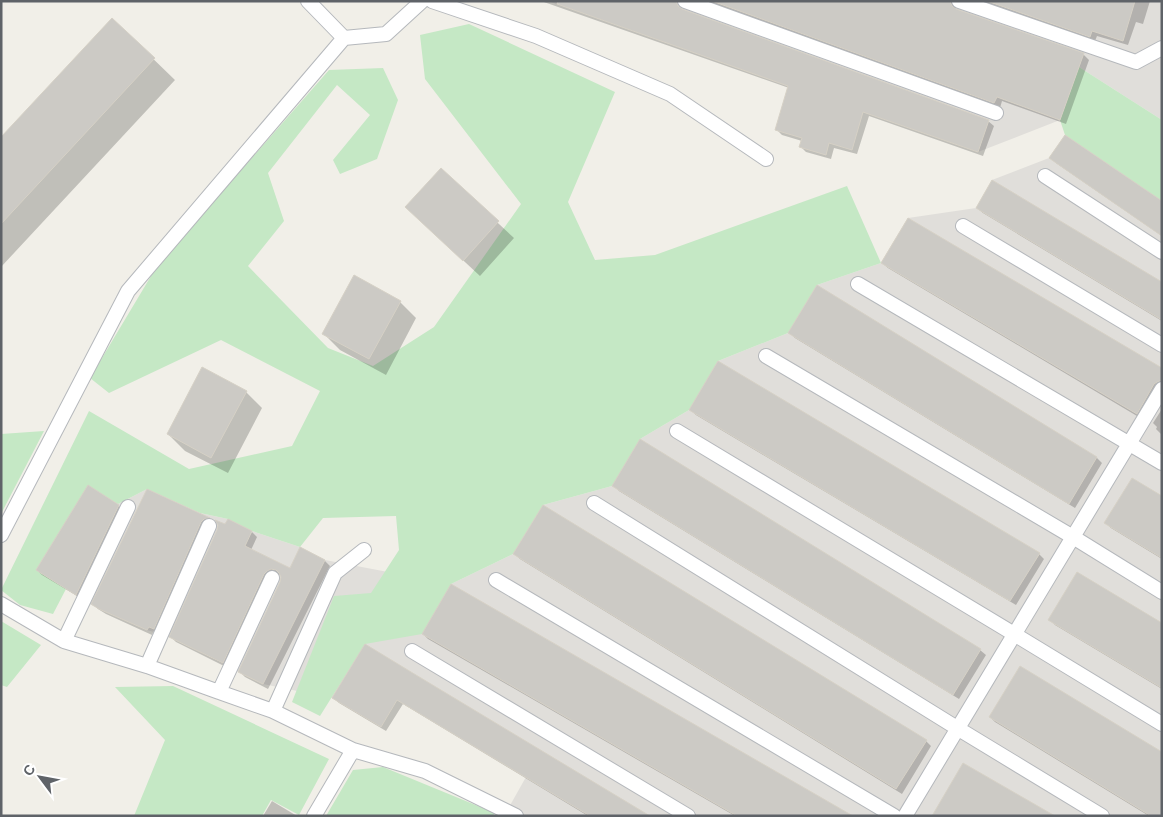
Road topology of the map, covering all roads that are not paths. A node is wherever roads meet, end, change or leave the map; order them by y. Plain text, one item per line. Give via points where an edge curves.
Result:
1 (308, 1) edge
2 (422, 1) edge
3 (432, 1) edge
4 (685, 1) edge
5 (959, 1) edge
6 (344, 38) junction
7 (1162, 48) edge
8 (996, 113) dead end
9 (766, 159) dead end
10 (1045, 176) dead end
11 (963, 226) dead end
12 (1162, 252) edge
13 (858, 284) dead end
14 (1162, 345) edge
15 (766, 356) dead end
16 (1162, 389) edge
17 (677, 431) dead end
18 (1129, 443) junction
19 (1162, 463) edge
20 (594, 503) dead end
21 (128, 507) dead end
22 (209, 526) dead end
23 (1, 535) edge
24 (1073, 537) junction
25 (364, 550) dead end
26 (272, 578) dead end
27 (496, 580) dead end
28 (1162, 592) edge
29 (1, 604) edge
30 (1014, 634) junction
31 (64, 641) junction
32 (412, 651) dead end
33 (147, 666) junction
34 (219, 692) junction
35 (273, 711) junction
36 (1162, 724) edge
37 (957, 728) junction
38 (353, 750) junction
39 (314, 816) edge
40 (516, 816) edge
41 (688, 816) edge
42 (894, 816) edge
43 (905, 816) edge
44 (1102, 816) edge

1 - 6 lane
2 - 6 lane via 386,34
3 - 9 lane via 536,36 670,94
4 - 8 lane
5 - 7 lane via 1136,62
6 - 23 lane via 128,291
10 - 12 lane
11 - 14 lane
13 - 18 lane
15 - 24 lane
16 - 18 lane
17 - 30 lane
18 - 19 lane
18 - 24 lane
20 - 37 lane
21 - 31 lane
22 - 33 lane
24 - 28 lane
24 - 30 lane
25 - 35 lane via 335,573
26 - 34 lane
27 - 42 lane
29 - 31 lane
30 - 36 lane
30 - 37 lane
31 - 33 lane
32 - 41 lane
33 - 34 lane
34 - 35 lane
35 - 38 lane
37 - 43 lane
37 - 44 lane
38 - 39 lane
38 - 40 lane via 425,771

